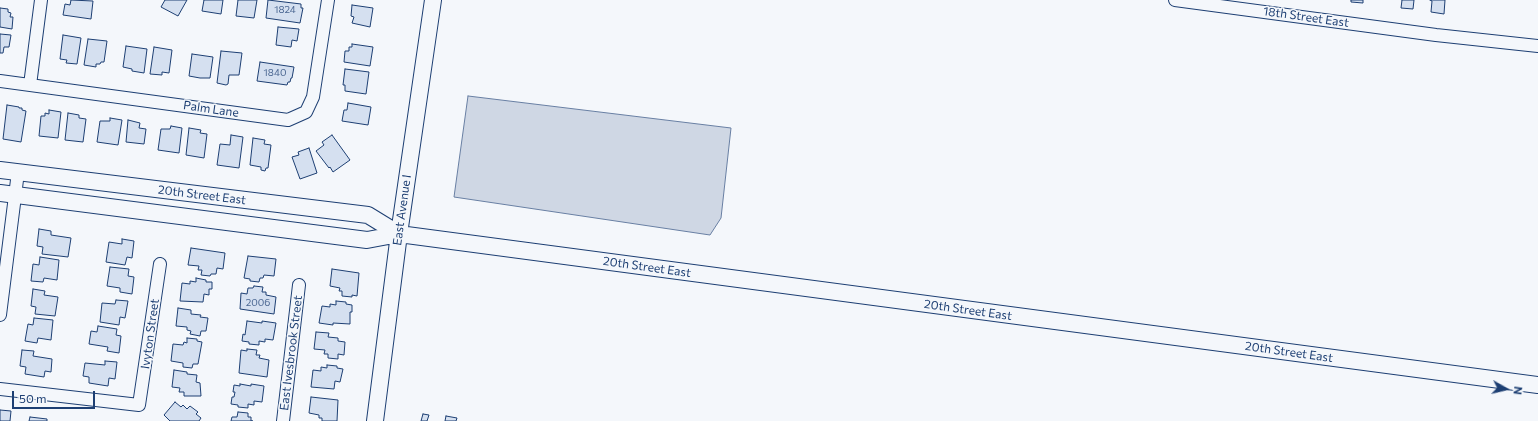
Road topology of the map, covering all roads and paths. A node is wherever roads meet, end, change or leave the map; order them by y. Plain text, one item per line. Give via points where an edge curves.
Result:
1 (40, 0) edge
2 (328, 0) edge
3 (433, 0) edge
4 (1176, 0) edge
5 (1538, 46) edge
6 (0, 80) edge
7 (30, 85) junction
8 (0, 170) edge
9 (18, 172) junction
10 (8, 194) edge
11 (399, 234) junction
12 (160, 264) dead end
13 (299, 285) dead end
14 (0, 315) edge
15 (1538, 386) edge
16 (0, 389) edge
17 (283, 421) edge
18 (375, 421) edge

1 - 7 street
2 - 7 street, Palm Lane via 313,97 306,112 288,120
3 - 11 main road, East Avenue I
4 - 5 street, 18th Street East
6 - 7 street, Palm Lane
8 - 9 main road, 20th Street East
9 - 10 street
9 - 11 main road, 20th Street East via 368,215
10 - 11 main road, 20th Street East via 368,240
10 - 14 street
11 - 15 main road, 20th Street East
11 - 18 main road, East Avenue I
12 - 16 street, Ivyton Street via 139,405
13 - 17 street, East Ivesbrook Street

